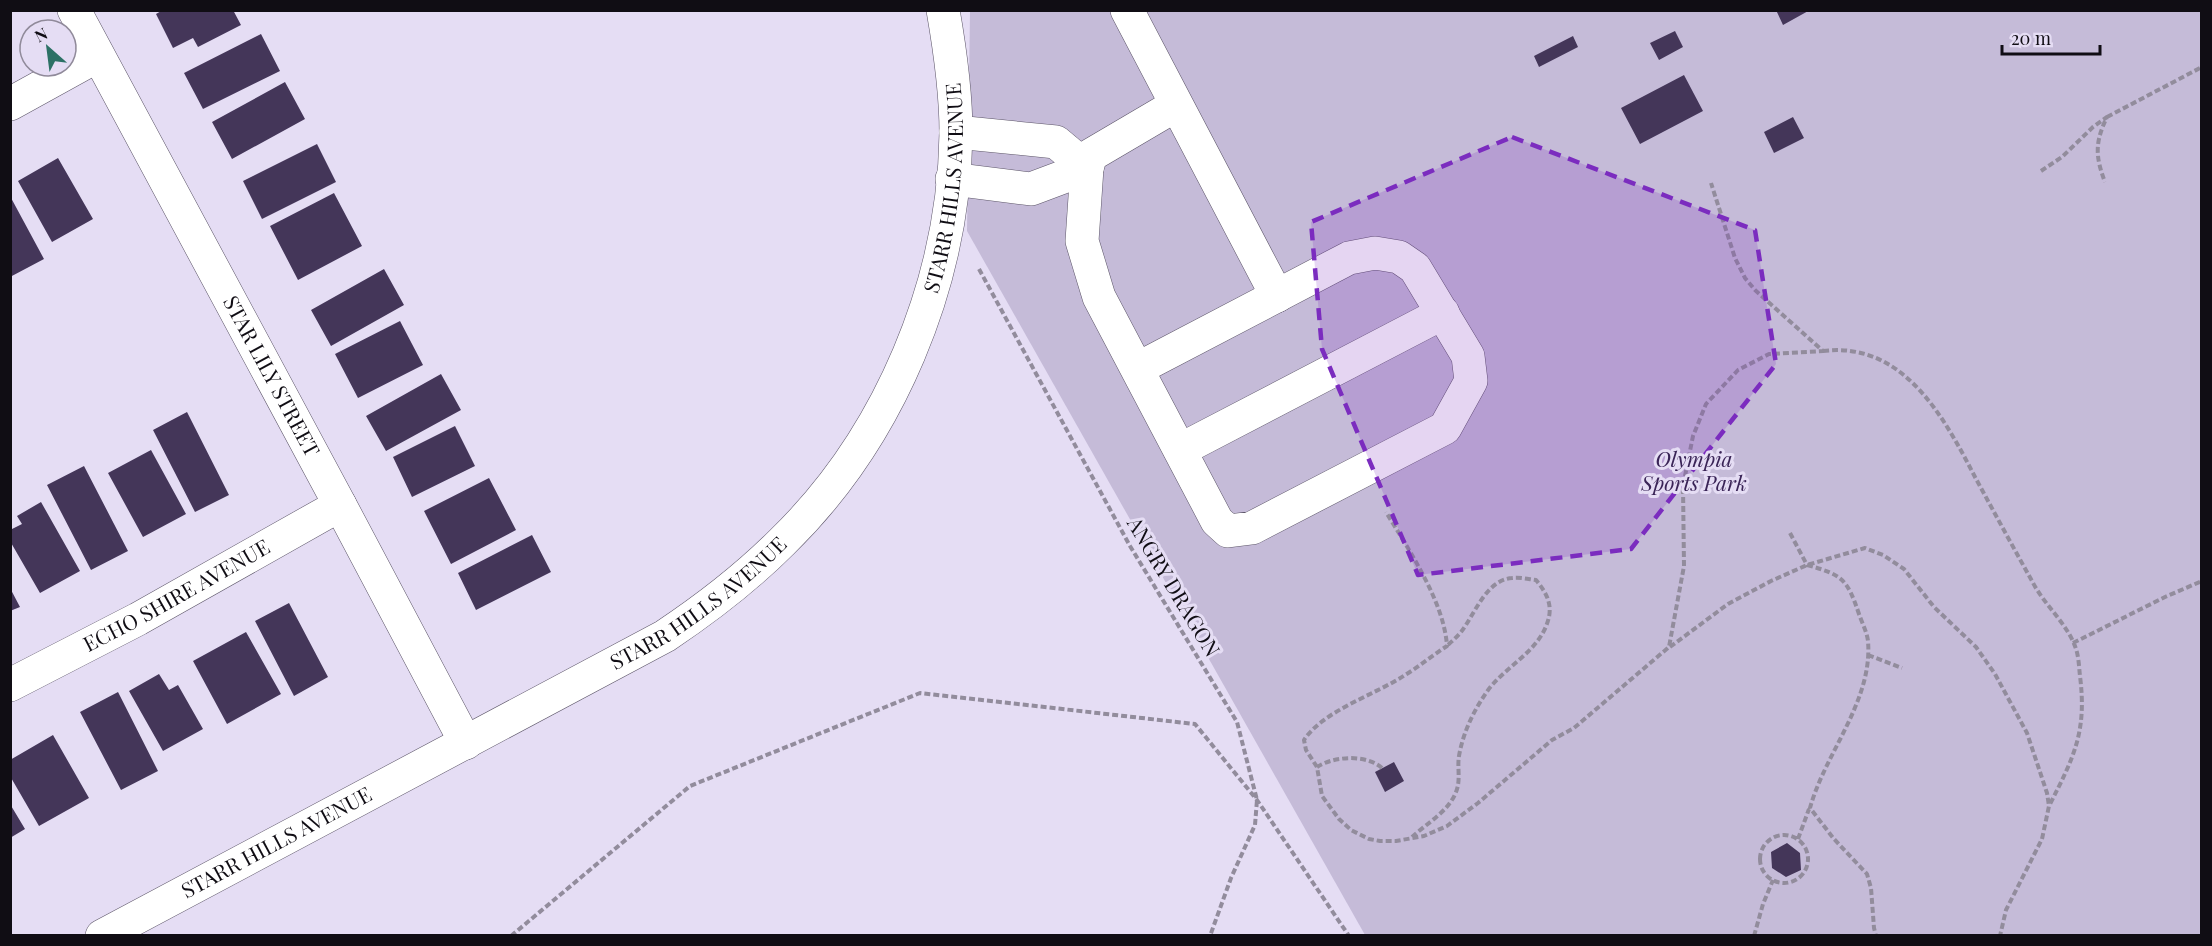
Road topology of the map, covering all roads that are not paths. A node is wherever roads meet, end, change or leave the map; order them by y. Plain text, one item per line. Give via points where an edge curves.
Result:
1 (74, 10) edge
2 (944, 10) edge
3 (1127, 10) edge
4 (97, 56) junction
5 (10, 104) edge
6 (1176, 105) junction
7 (956, 132) junction
8 (1087, 168) junction
9 (952, 179) junction
10 (1277, 296) junction
11 (1443, 313) junction
12 (1137, 369) junction
13 (1180, 450) junction
14 (340, 506) junction
15 (10, 685) edge
16 (466, 743) junction
17 (102, 936) edge

1 - 4 street, STAR LILY STREET
2 - 7 street, STARR HILLS AVENUE
3 - 6 street
4 - 5 street
4 - 14 street, STAR LILY STREET
6 - 8 street via 1091,155
6 - 10 street
7 - 8 street via 1056,142
7 - 9 street, STARR HILLS AVENUE
8 - 9 street via 1031,189
8 - 12 street via 1082,241 1099,297
9 - 16 street, STARR HILLS AVENUE via 935,274 907,357 870,431 815,507 784,541 709,606 665,636
10 - 11 street via 1349,258 1375,254 1399,257 1415,268
10 - 12 street
11 - 13 street
11 - 13 street via 1468,356 1471,381 1445,428 1252,528 1228,531 1217,521
12 - 13 street
14 - 15 street, ECHO SHIRE AVENUE via 138,619
14 - 16 street, STAR LILY STREET
16 - 17 street, STARR HILLS AVENUE

